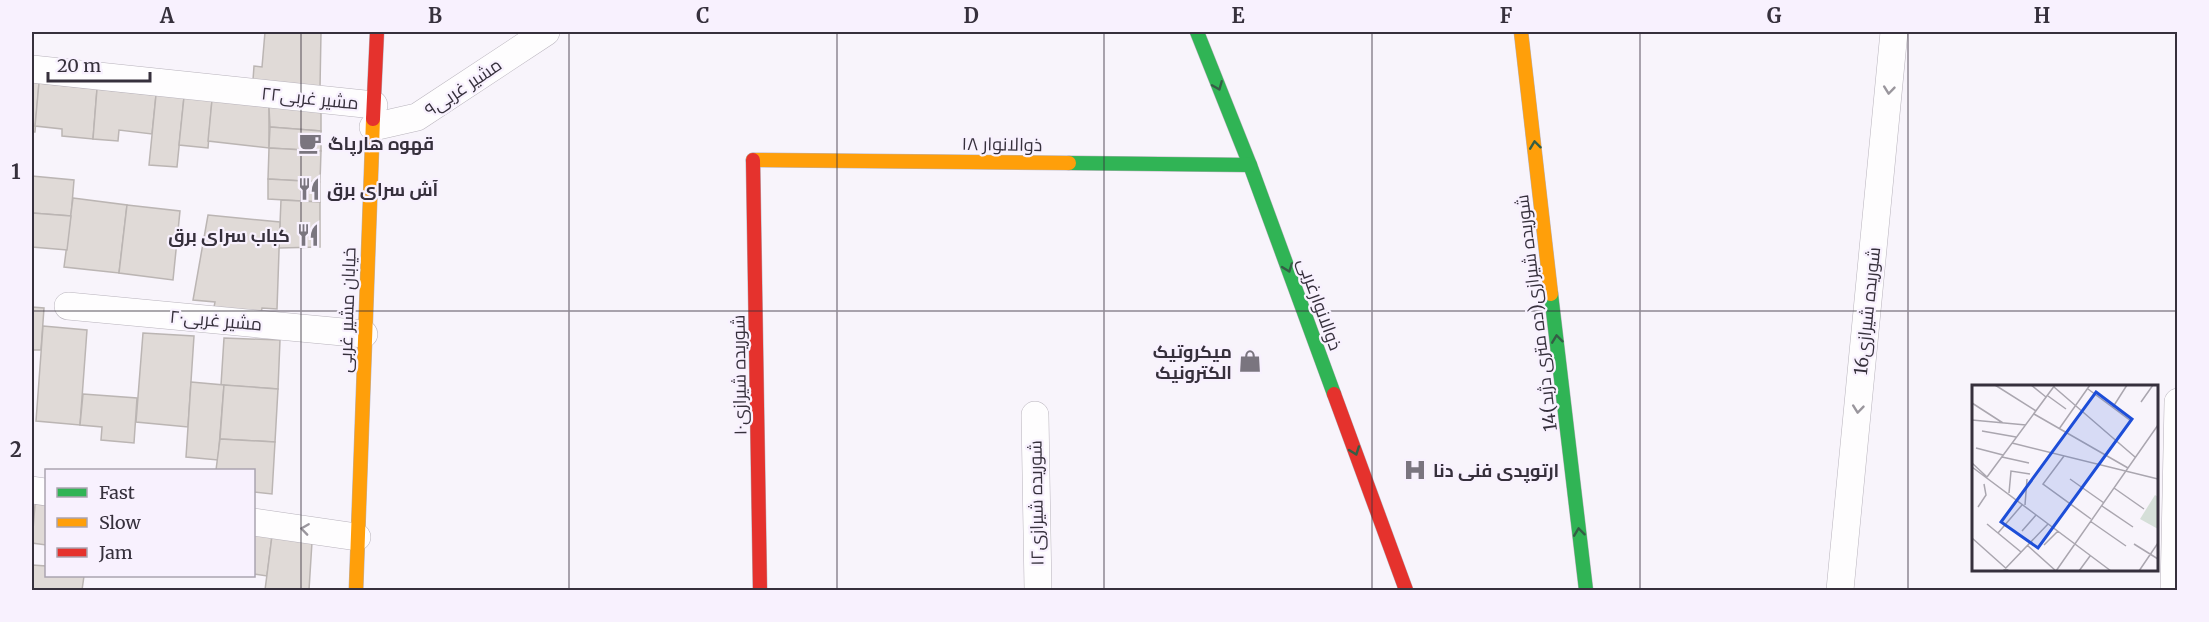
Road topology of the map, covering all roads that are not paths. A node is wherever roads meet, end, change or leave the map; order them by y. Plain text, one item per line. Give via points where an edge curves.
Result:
1 (377, 32) edge
2 (546, 32) edge
3 (1197, 32) edge
4 (1521, 32) edge
5 (1894, 32) edge
6 (32, 69) edge
7 (374, 116) junction
8 (753, 160) joint
9 (1250, 165) junction
10 (68, 306) dead end
11 (364, 334) junction
12 (2178, 402) edge
13 (1035, 415) dead end
14 (255, 522) edge
15 (357, 537) junction
16 (356, 591) edge
17 (760, 591) edge
18 (1038, 591) edge
19 (1406, 591) edge
20 (1586, 591) edge
21 (1840, 591) edge
22 (2174, 591) edge

1 - 7 street, خیابان مشیر غربی
2 - 7 street, مشیر غربی۹ via 417,117
3 -> 9 street, ذوالانوارغربی
20 -> 4 street, 14شوریده شیرازی(ده متری دژبد)
5 -> 21 street, شوریده شیرازی16
6 - 7 street, مشیر غربی۲۲
7 - 11 street, خیابان مشیر غربی
8 - 9 street, ذوالانوار ۱۸
8 - 17 street, ۱۰شوریده شیرازی
9 -> 19 street, ذوالانوارغربی
10 - 11 street, مشیر غربی۲۰
11 - 15 street, خیابان مشیر غربی
12 - 22 street
13 - 18 street, شوریده شیرازی۱۲
15 -> 14 street
15 - 16 street, خیابان مشیر غربی

